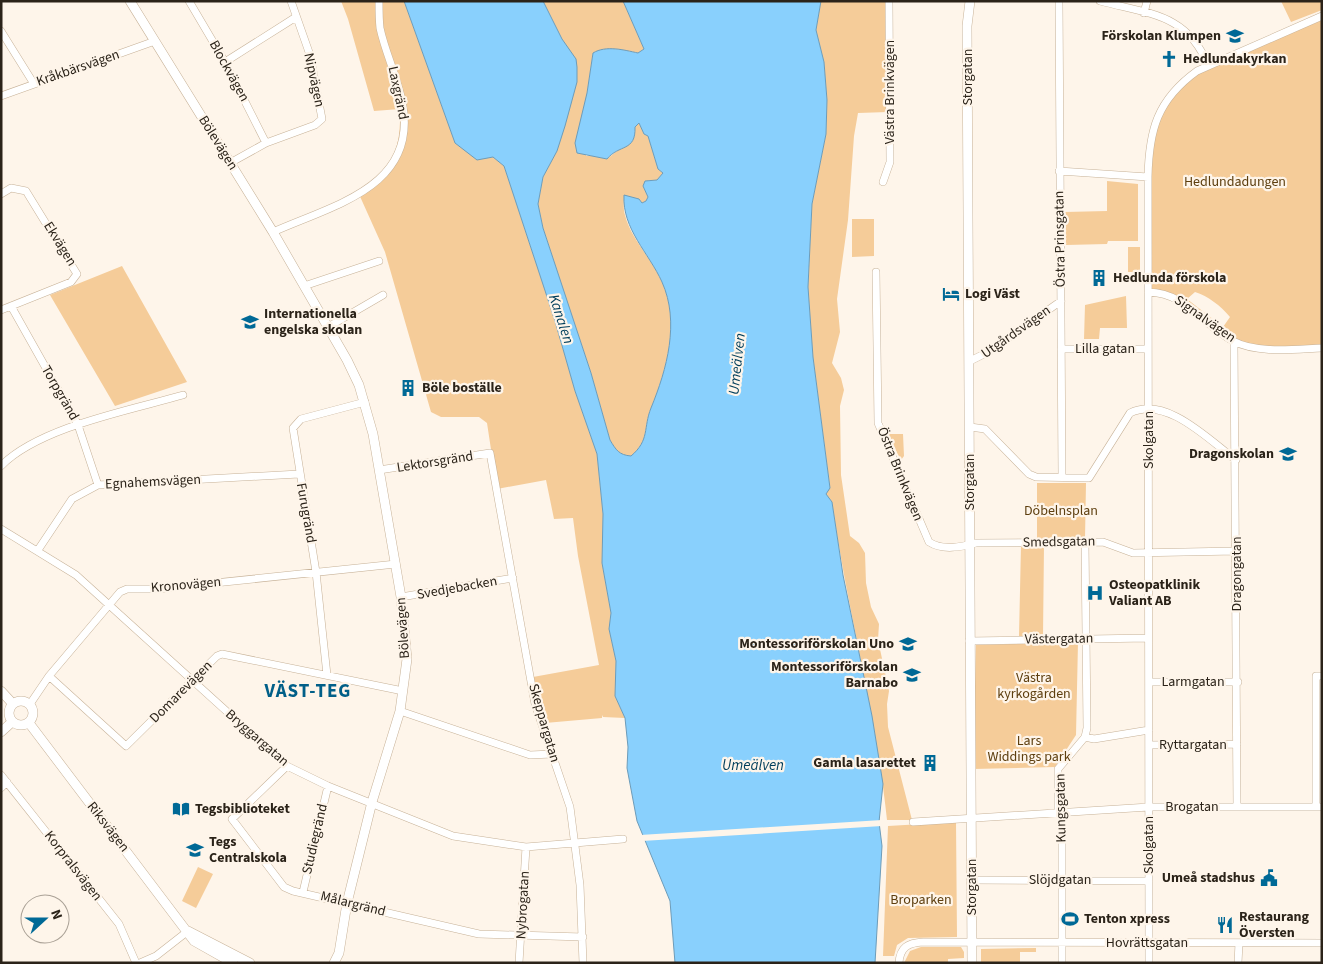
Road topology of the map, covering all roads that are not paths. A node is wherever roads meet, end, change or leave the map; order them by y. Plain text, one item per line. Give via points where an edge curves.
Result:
1 (130, 1) edge
2 (189, 1) edge
3 (291, 1) edge
4 (379, 1) edge
5 (889, 1) edge
6 (970, 1) edge
7 (1059, 1) edge
8 (1100, 1) edge
9 (1147, 1) edge
10 (1144, 13) junction
11 (1322, 16) edge
12 (296, 18) junction
13 (1, 31) edge
14 (155, 41) junction
15 (225, 62) junction
16 (1208, 65) junction
17 (34, 84) junction
18 (1, 96) edge
19 (266, 143) junction
20 (230, 163) junction
21 (1059, 171) junction
22 (1148, 177) junction
23 (883, 182) dead end
24 (1, 194) edge
25 (273, 232) junction
26 (379, 261) dead end
27 (876, 272) dead end
28 (304, 286) junction
29 (1148, 292) junction
30 (383, 295) dead end
31 (1061, 301) junction
32 (11, 306) junction
33 (1, 310) edge
34 (328, 327) junction
35 (1234, 342) junction
36 (1322, 348) edge
37 (1061, 349) junction
38 (1148, 349) junction
39 (970, 362) junction
40 (183, 395) dead end
41 (365, 402) junction
42 (1149, 408) junction
43 (78, 425) junction
44 (970, 427) junction
45 (490, 453) joint
46 (1, 454) edge
47 (1236, 460) junction
48 (3, 464) edge
49 (379, 470) junction
50 (299, 474) junction
51 (1062, 477) junction
52 (98, 485) junction
53 (1, 529) edge
54 (1085, 542) junction
55 (970, 545) junction
56 (38, 550) junction
57 (1236, 551) junction
58 (1149, 552) junction
59 (396, 564) junction
60 (316, 572) junction
61 (513, 578) junction
62 (401, 597) junction
63 (108, 606) junction
64 (1086, 638) junction
65 (1148, 638) junction
66 (970, 641) junction
67 (327, 675) junction
68 (49, 676) junction
69 (1322, 676) edge
70 (192, 681) junction
71 (1149, 682) junction
72 (1238, 682) junction
73 (1, 691) edge
74 (403, 691) junction
75 (13, 704) junction
76 (30, 704) junction
77 (400, 711) junction
78 (12, 722) junction
79 (29, 723) junction
80 (1148, 730) junction
81 (1, 732) edge
82 (1085, 737) junction
83 (1237, 744) junction
84 (1149, 745) junction
85 (552, 754) junction
86 (287, 766) junction
87 (1, 775) edge
88 (7, 782) junction
89 (328, 786) junction
90 (1, 788) edge
91 (372, 802) junction
92 (1149, 807) junction
93 (1237, 807) junction
94 (1319, 807) edge
95 (1058, 812) junction
96 (972, 818) junction
97 (913, 822) dead end
98 (622, 839) dead end
99 (574, 843) junction
100 (526, 847) junction
101 (971, 880) junction
102 (1062, 880) junction
103 (1149, 880) junction
104 (303, 892) junction
105 (347, 904) junction
106 (188, 931) junction
107 (522, 935) junction
108 (583, 937) junction
109 (972, 942) junction
110 (1149, 942) junction
111 (1062, 943) junction
112 (1238, 943) junction
113 (1322, 943) edge
114 (138, 963) edge
115 (233, 963) edge
116 (250, 963) edge
117 (334, 963) edge
118 (519, 963) edge
119 (583, 963) edge
120 (900, 963) edge
121 (972, 963) edge
122 (1062, 963) edge
123 (1149, 963) edge
124 (1238, 963) edge

1 - 14 street, Bölevägen
2 - 15 street, Blockvägen
3 - 12 street, Nipvägen
4 - 25 street, Laxgränd via 380,28 405,123 396,157 381,179 369,189
5 - 23 street, Västra Brinkvägen via 890,162
6 - 39 street, Storgatan via 967,26
7 - 21 street, Östra Prinsgatan
8 - 10 street
9 - 10 street
10 - 16 street via 1170,20 1185,30 1197,43
11 - 16 street, Skolgatan
12 - 15 street
12 - 19 street, Nipvägen via 310,55 322,119 315,125
13 - 17 street
14 - 17 street, Kråkbärsvägen
14 - 20 street, Bölevägen
15 - 19 street, Blockvägen
16 - 22 street, Skolgatan via 1183,81 1161,109 1151,132
17 - 18 street, Kråkbärsvägen
19 - 20 street, Nipvägen
20 - 25 street, Bölevägen
21 - 22 street
21 - 31 street, Östra Prinsgatan
22 - 29 street, Skolgatan
24 - 32 street, Ekvägen via 11,188 26,191 77,274 71,282
25 - 28 street, Bölevägen
26 - 28 street
27 - 55 street, Östra Brinkvägen via 878,423 926,538 939,547
28 - 34 street, Bölevägen
29 - 35 street, Signalvägen via 1167,293 1183,302
29 - 38 street, Skolgatan
30 - 34 street
31 - 37 street, Östra Prinsgatan
31 - 39 street, Utgårdsvägen
32 - 33 street, Ekvägen
32 - 43 street, Torpgränd
34 - 41 street, Bölevägen
35 - 36 street, Signalvägen via 1257,348
35 - 47 street, Dragongatan
37 - 38 street, Lilla gatan
37 - 51 street, Östra Prinsgatan
38 - 42 street, Skolgatan
39 - 44 street, Storgatan
40 - 43 street
41 - 49 street, Bölevägen
41 - 50 street, Furugränd via 296,422 293,436
42 - 47 street via 1171,413
42 - 51 street via 1130,413 1089,478
42 - 58 street, Skolgatan
43 - 48 street via 36,443
43 - 52 street, Torpgränd
44 - 51 street via 985,429 1032,476
44 - 55 street, Storgatan
45 - 49 street, Lektorsgränd
45 - 61 street, Skeppargatan
46 - 48 street
47 - 57 street, Dragongatan
49 - 59 street, Bölevägen
50 - 52 street, Egnahemsvägen
50 - 60 street, Furugränd
52 - 56 street, Egnahemsvägen via 72,499
53 - 56 street, Bryggargatan
54 - 55 street, Smedsgatan
54 - 58 street, Smedsgatan via 1108,542 1133,553
54 - 64 street
55 - 66 street, Storgatan
56 - 63 street, Bryggargatan via 70,571
57 - 58 street, Smedsgatan
57 - 72 street, Dragongatan
58 - 65 street, Skolgatan
59 - 60 street, Kronovägen
59 - 62 street, Bölevägen
60 - 63 street, Kronovägen via 157,589 127,589
60 - 67 street, Furugränd
61 - 62 street, Svedjebacken
61 - 85 street, Skeppargatan via 535,704
62 - 74 street, Bölevägen via 407,644
63 - 68 street, Kronovägen
63 - 70 street, Bryggargatan
64 - 65 street, Västergatan
64 - 66 street, Västergatan
64 - 82 street
65 - 71 street, Skolgatan
66 - 96 street, Storgatan
67 - 70 street, Domarevägen via 227,654 216,656
67 - 74 street, Domarevägen
68 - 70 street, Domarevägen via 126,746
68 - 76 street, Kronovägen
69 - 94 street via 1316,676
70 - 86 street, Bryggargatan
71 - 72 street, Larmgatan
71 - 80 street, Skolgatan
72 - 83 street, Dragongatan
73 - 75 street
74 - 77 street, Bölevägen
75 - 76 street via 21,701
75 - 78 street via 9,713
76 - 79 street via 33,712
77 - 85 street via 530,755
77 - 91 street, Bölevägen
78 - 79 street
78 - 81 street
79 - 106 street, Riksvägen
80 - 82 street, Ryttargatan via 1094,739
80 - 84 street, Skolgatan
82 - 95 street, Kungsgatan via 1058,769
83 - 84 street, Ryttargatan
83 - 93 street, Dragongatan
84 - 92 street, Skolgatan
85 - 99 street, Skeppargatan via 570,807
86 - 89 street, Bryggargatan
86 - 104 street, Målargränd via 232,820 278,881 293,891
87 - 88 street, Korpralsvägen
88 - 90 street
88 - 114 street, Korpralsvägen via 119,924
89 - 91 street, Bryggargatan
89 - 104 street, Studiegränd
91 - 100 street, Bryggargatan via 453,836
91 - 105 street, Bölevägen
92 - 93 street, Brogatan
92 - 95 street, Brogatan
92 - 103 street, Skolgatan
93 - 94 street, Brogatan
95 - 96 street, Brogatan
95 - 102 street, Kungsgatan via 1062,816
96 - 97 street, Brogatan
96 - 101 street, Storgatan
98 - 99 street, Bryggargatan
99 - 100 street, Bryggargatan
99 - 108 street, Skeppargatan
100 - 107 street, Nybrogatan
101 - 102 street, Slöjdgatan
101 - 109 street, Storgatan
102 - 103 street, Slöjdgatan
102 - 111 street, Kungsgatan
103 - 110 street, Skolgatan
104 - 105 street, Målargränd
105 - 107 street, Målargränd via 479,934
105 - 117 street, Bölevägen via 339,953
106 - 114 street via 156,956
106 - 115 street, Riksvägen via 194,941
106 - 116 street, Riksvägen
107 - 108 street, Målargränd
107 - 118 street, Nybrogatan
108 - 119 street, Skeppargatan
109 - 111 street, Hovrättsgatan
109 - 120 street, Hovrättsgatan via 907,945 902,950
109 - 121 street, Storgatan
110 - 111 street, Hovrättsgatan
110 - 112 street, Hovrättsgatan
110 - 123 street, Skolgatan
111 - 122 street, Kungsgatan
112 - 113 street, Hovrättsgatan
112 - 124 street

